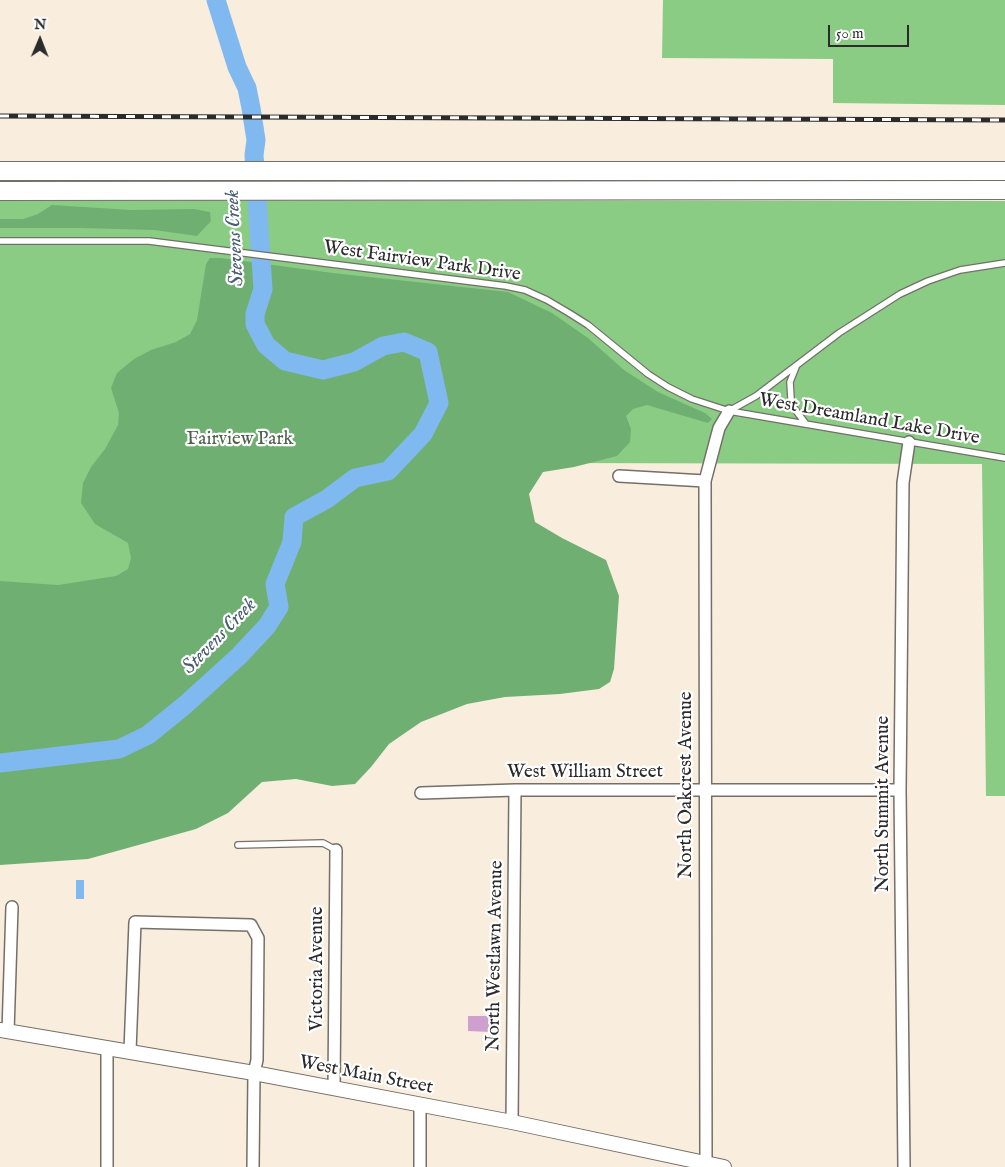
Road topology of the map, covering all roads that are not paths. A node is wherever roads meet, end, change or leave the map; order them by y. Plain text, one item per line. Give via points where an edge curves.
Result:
1 (0, 171) edge
2 (1005, 171) edge
3 (1005, 190) edge
4 (0, 192) edge
5 (0, 241) edge
6 (1005, 263) edge
7 (797, 365) junction
8 (729, 411) junction
9 (806, 424) junction
10 (909, 442) junction
11 (1005, 458) edge
12 (619, 476) dead end
13 (705, 480) junction
14 (704, 789) junction
15 (515, 790) junction
16 (900, 790) junction
17 (421, 793) dead end
18 (238, 845) dead end
19 (336, 850) joint
20 (12, 907) dead end
21 (4, 1031) edge
22 (107, 1048) junction
23 (130, 1051) junction
24 (254, 1074) junction
25 (334, 1089) junction
26 (420, 1106) junction
27 (512, 1122) junction
28 (706, 1162) junction
29 (107, 1167) edge
30 (254, 1167) edge
31 (420, 1167) edge
32 (724, 1167) edge
33 (904, 1167) edge

1 - 2 main road
3 - 4 main road
5 - 8 lane, West Fairview Park Drive via 149,241 525,290 588,325 668,387
6 - 7 lane via 960,270 900,294 839,333
7 - 8 lane via 756,396
7 - 9 lane via 790,382 791,399
8 - 9 lane, West Dreamland Lake Drive
8 - 13 street, North Oakcrest Avenue via 719,428
9 - 10 lane, West Dreamland Lake Drive
10 - 11 lane, West Dreamland Lake Drive
10 - 16 street, North Summit Avenue via 903,483
12 - 13 street
13 - 14 street, North Oakcrest Avenue
14 - 15 street, West William Street
14 - 16 street, West William Street
14 - 28 street, North Oakcrest Avenue
15 - 17 street, West William Street
15 - 27 street, North Westlawn Avenue
16 - 33 street, North Summit Avenue
18 - 19 lane via 323,843
19 - 25 street, Victoria Avenue
20 - 21 street
21 - 22 street, West Main Street
22 - 23 street, West Main Street
22 - 29 street
23 - 24 street, West Main Street
23 - 24 street via 135,922 251,925 258,938 257,1060
24 - 25 street, West Main Street
24 - 30 street
25 - 26 street, West Main Street
26 - 27 street, West Main Street
26 - 31 street
27 - 28 street, West Main Street
28 - 32 street, West Main Street

